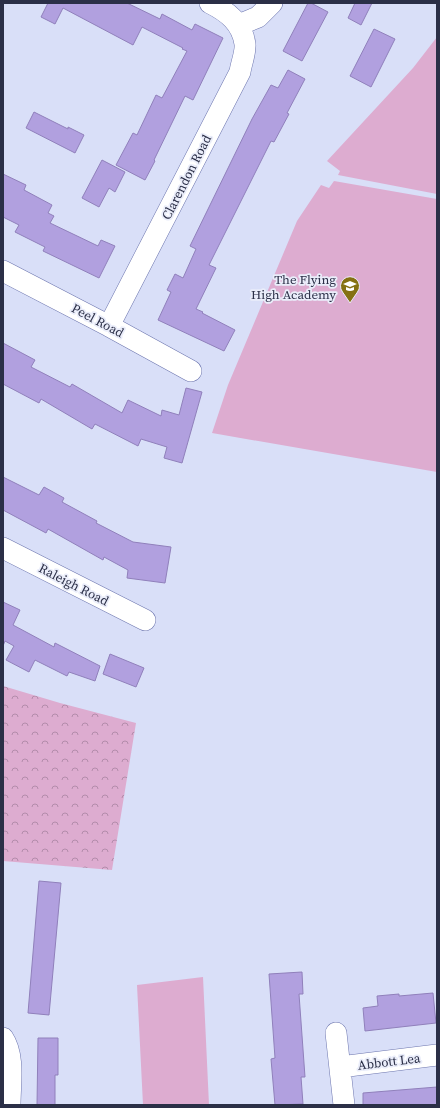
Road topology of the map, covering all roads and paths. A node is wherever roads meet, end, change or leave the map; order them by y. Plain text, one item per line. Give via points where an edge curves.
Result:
1 (210, 3) edge
2 (272, 3) edge
3 (239, 25) junction
4 (3, 271) edge
5 (109, 326) junction
6 (192, 371) dead end
7 (3, 548) edge
8 (145, 620) dead end
9 (336, 1033) dead end
10 (3, 1038) edge
11 (437, 1055) edge
12 (340, 1067) junction
13 (10, 1105) edge
14 (344, 1105) edge

1 - 3 street via 224,10
2 - 3 street via 258,18
3 - 5 street, Clarendon Road via 245,45 240,72
4 - 5 street, Peel Road
5 - 6 street, Peel Road
7 - 8 street, Raleigh Road
9 - 12 street, Abbott Lea
10 - 13 street via 7,1044 10,1061
11 - 12 street, Abbott Lea
12 - 14 street, Abbott Lea

